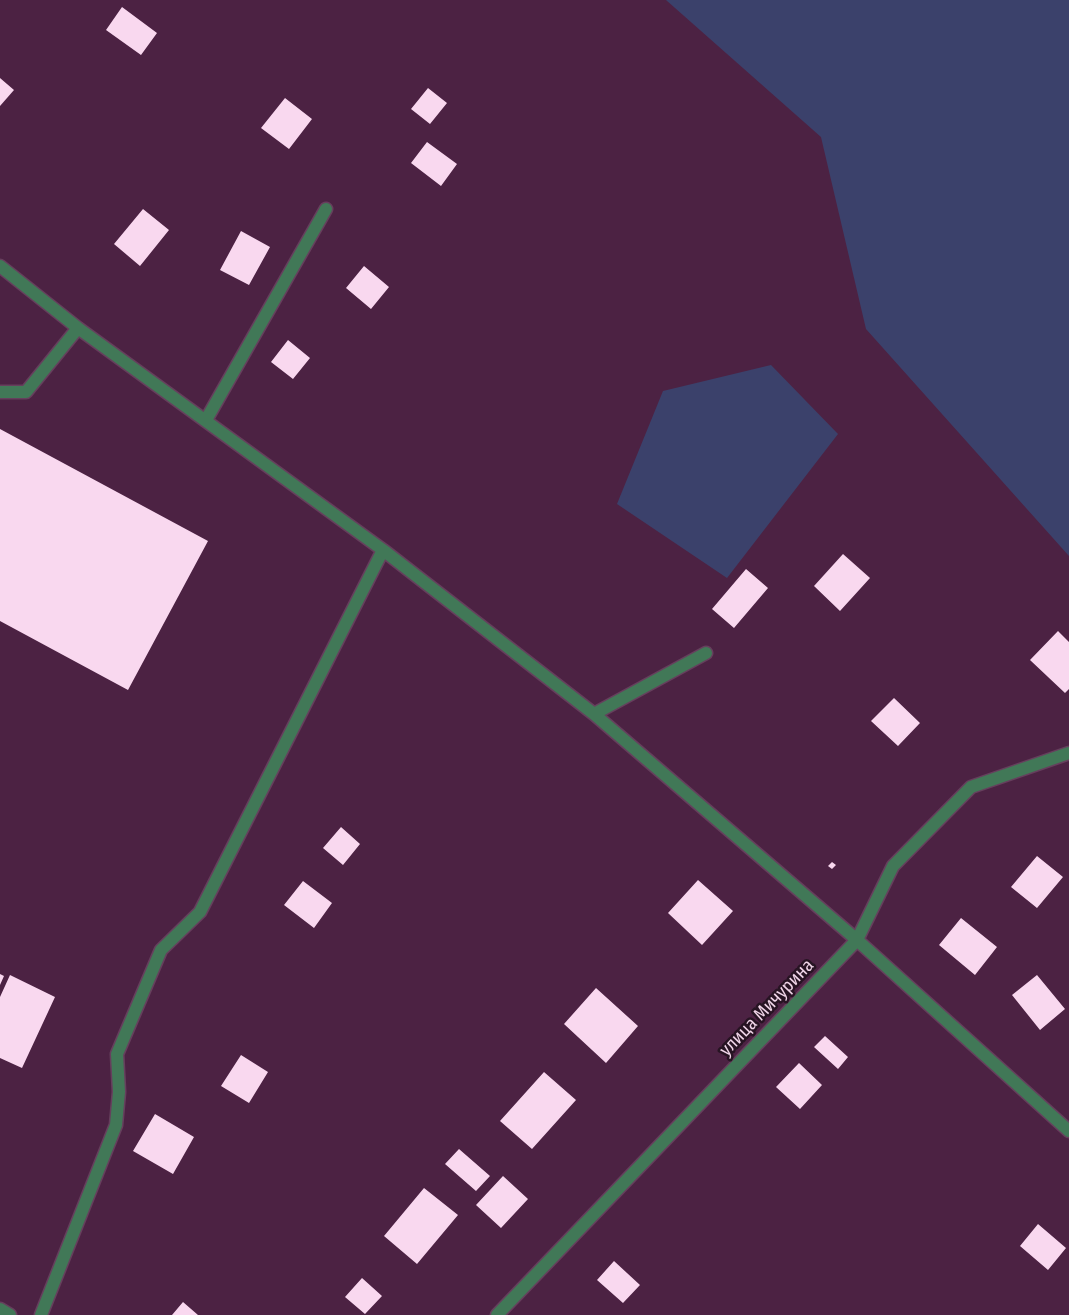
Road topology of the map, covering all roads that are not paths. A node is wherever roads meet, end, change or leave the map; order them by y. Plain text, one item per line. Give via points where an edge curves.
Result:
1 (326, 209) dead end
2 (0, 266) edge
3 (78, 328) junction
4 (0, 392) edge
5 (206, 420) junction
6 (384, 550) junction
7 (706, 653) dead end
8 (594, 714) junction
9 (1069, 753) edge
10 (857, 940) junction
11 (1069, 1130) edge
12 (0, 1309) edge
13 (10, 1315) edge
14 (41, 1315) edge
15 (497, 1315) edge

1 - 5 street
2 - 3 street
3 - 4 street via 26,392
3 - 5 street
5 - 6 street
6 - 8 street
6 - 14 street via 200,912 161,950 116,1054 119,1092 116,1125
7 - 8 street
8 - 10 street
9 - 10 street, улица Мичурина via 971,787 893,866
10 - 11 street
10 - 15 street, улица Мичурина
12 - 13 street

